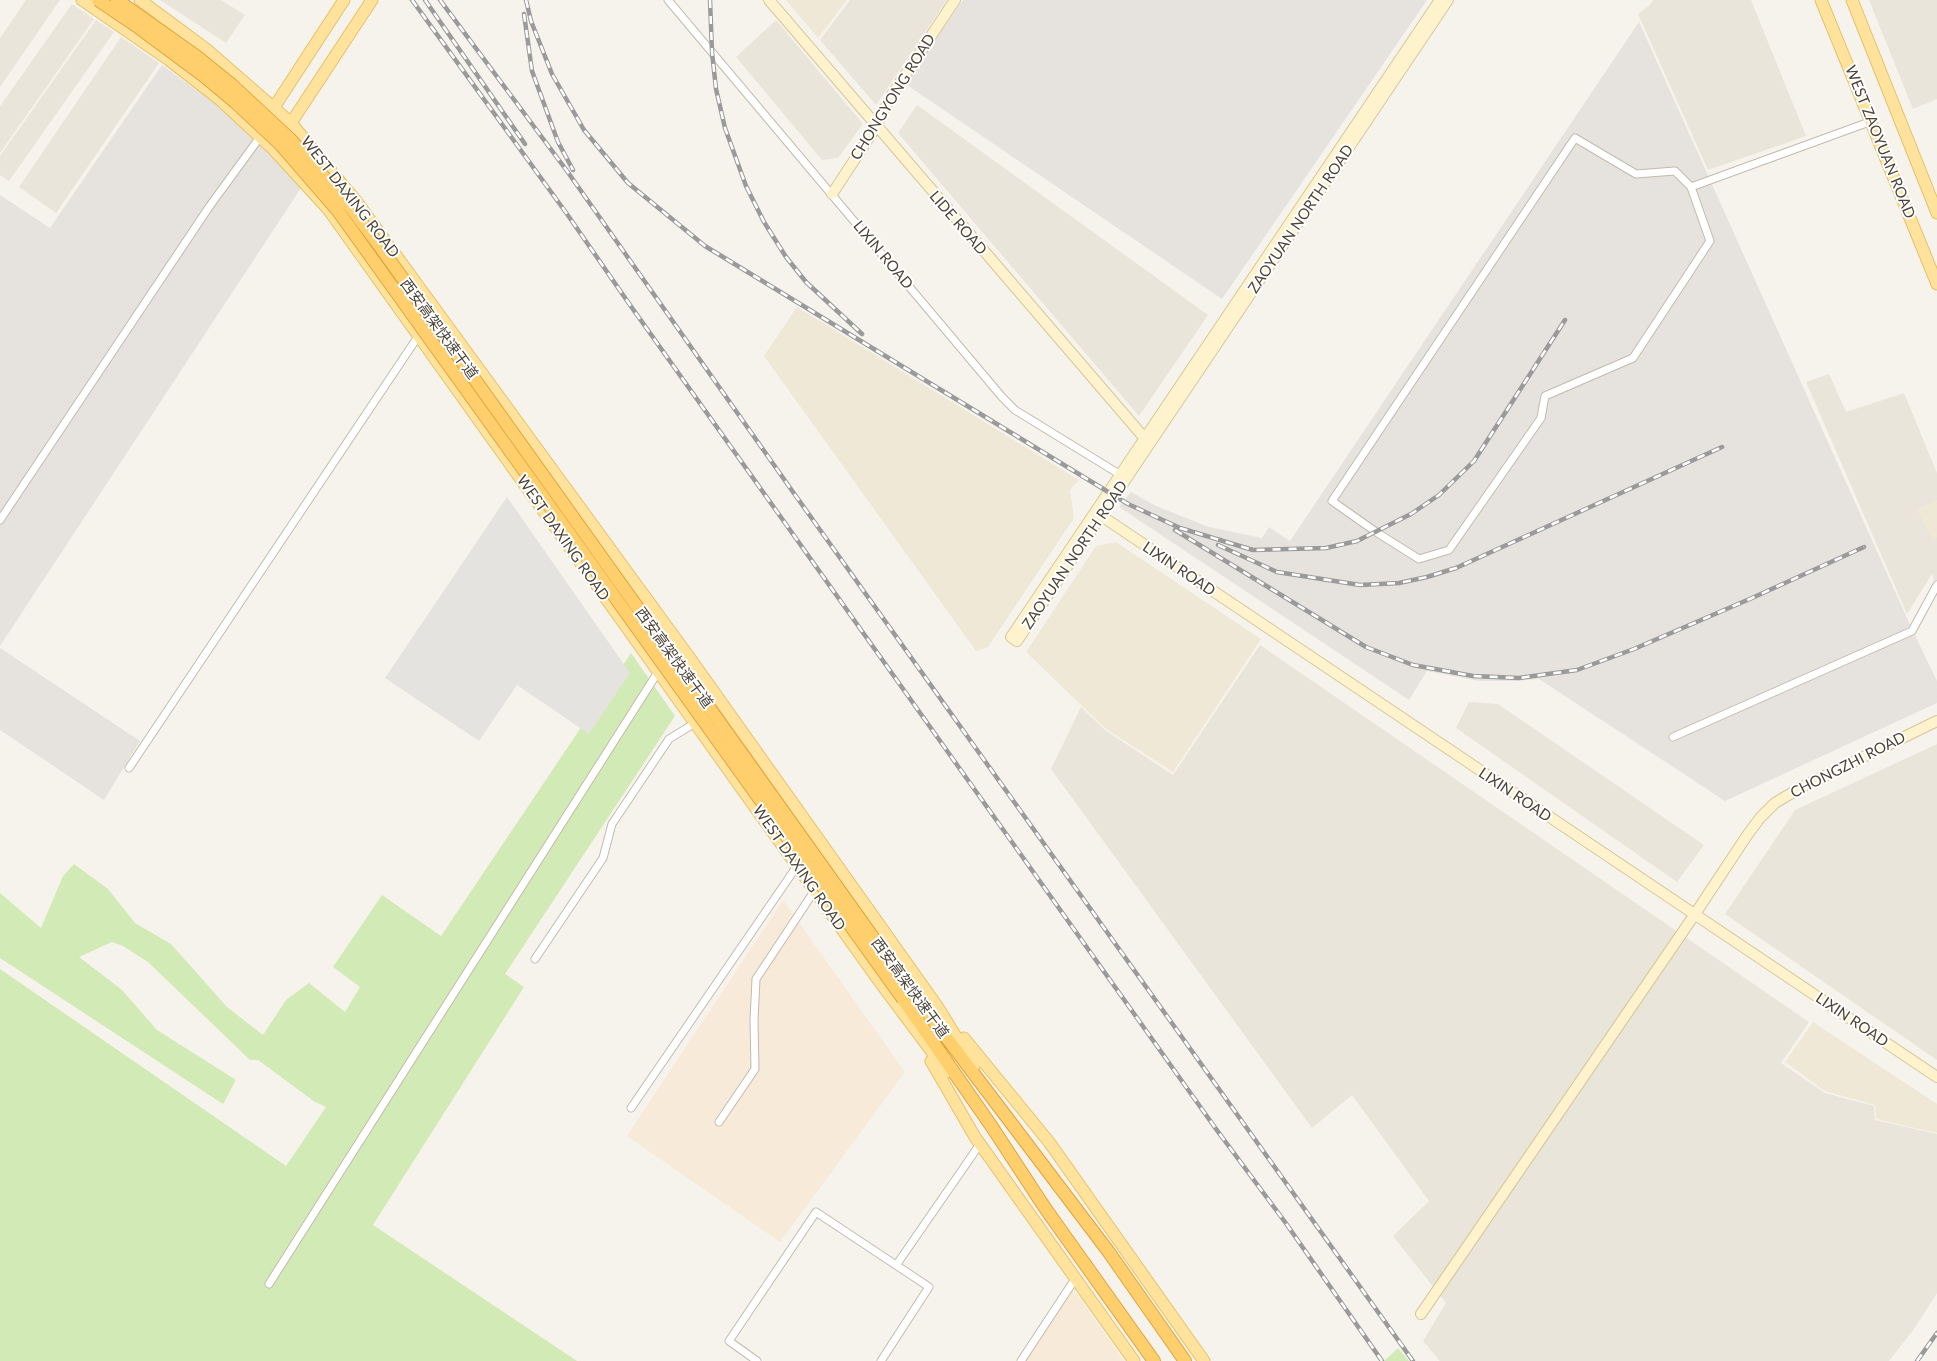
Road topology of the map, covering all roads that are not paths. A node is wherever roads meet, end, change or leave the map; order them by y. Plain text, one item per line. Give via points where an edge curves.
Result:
1 (82, 0) edge
2 (98, 0) edge
3 (117, 0) edge
4 (140, 0) edge
5 (344, 0) edge
6 (372, 0) edge
7 (668, 0) edge
8 (769, 0) edge
9 (955, 0) edge
10 (1440, 0) edge
11 (1448, 0) edge
12 (1821, 0) edge
13 (1852, 0) edge
14 (273, 107) junction
15 (1872, 121) junction
16 (291, 123) junction
17 (876, 127) junction
18 (260, 137) junction
19 (273, 149) junction
20 (1691, 187) junction
21 (832, 194) junction
22 (1937, 213) edge
23 (1937, 284) edge
24 (419, 335) junction
25 (1147, 441) junction
26 (1122, 476) junction
27 (1098, 514) junction
28 (0, 520) edge
29 (1937, 585) edge
30 (658, 672) junction
31 (1937, 721) edge
32 (694, 723) junction
33 (1673, 737) dead end
34 (129, 768) dead end
35 (797, 866) junction
36 (815, 890) junction
37 (1695, 914) junction
38 (535, 959) dead end
39 (908, 995) junction
40 (937, 1006) junction
41 (908, 1021) junction
42 (1937, 1077) edge
43 (631, 1108) dead end
44 (1005, 1116) junction
45 (719, 1122) dead end
46 (992, 1127) junction
47 (980, 1144) junction
48 (897, 1264) junction
49 (1075, 1279) junction
50 (269, 1284) dead end
51 (1421, 1314) dead end
52 (757, 1361) edge
53 (880, 1361) edge
54 (1021, 1361) edge
55 (1134, 1361) edge
56 (1154, 1361) edge
57 (1185, 1361) edge
58 (1204, 1361) edge

1 - 18 main road, WEST DAXING ROAD via 169,60 219,99
2 - 39 highway, 西安高架快速干道, bridge via 236,103 280,144 338,211
3 - 39 highway, 西安高架快速干道, bridge via 239,91 290,139 348,204
4 - 14 main road, WEST DAXING ROAD via 204,47
5 - 14 main road
6 - 16 main road
7 - 21 street, LIXIN ROAD
8 - 17 street, LIDE ROAD
9 - 17 street, CHONGYONG ROAD via 891,96
10 - 25 street, ZAOYUAN NORTH ROAD
11 - 25 street, ZAOYUAN NORTH ROAD
12 - 15 main road, WEST ZAOYUAN ROAD
13 - 22 main road, WEST ZAOYUAN ROAD
14 - 16 main road, WEST DAXING ROAD
14 - 18 main road
15 - 20 street
15 - 23 main road, WEST ZAOYUAN ROAD
16 - 19 main road
16 - 40 main road, WEST DAXING ROAD via 370,220 692,661
17 - 21 street, CHONGYONG ROAD
17 - 25 street, LIDE ROAD
18 - 19 main road, WEST DAXING ROAD
18 - 28 street
19 - 24 main road, WEST DAXING ROAD via 328,208
20 - 20 street via 1710,241 1633,358 1545,396 1541,418 1448,550 1420,559 1332,500 1575,138 1636,174 1675,171
21 - 26 street, LIXIN ROAD via 1015,410
24 - 30 main road, WEST DAXING ROAD
24 - 34 street
25 - 26 street, ZAOYUAN NORTH ROAD
26 - 27 street, ZAOYUAN NORTH ROAD
27 - 27 street, ZAOYUAN NORTH ROAD via 1011,637 1017,641
27 - 37 street, LIXIN ROAD
29 - 33 street via 1912,631
30 - 32 main road, WEST DAXING ROAD
30 - 50 street
31 - 37 street, CHONGZHI ROAD via 1774,804 1748,834
32 - 35 main road, WEST DAXING ROAD
32 - 38 street via 669,739 653,762 612,824 603,858
35 - 36 main road, WEST DAXING ROAD
35 - 43 street
36 - 41 main road, WEST DAXING ROAD
36 - 45 street via 756,979 755,1069
37 - 42 street, LIXIN ROAD
37 - 51 street, CHONGZHI ROAD
39 - 44 highway, 西安高架快速干道
39 - 46 highway, 西安高架快速干道
40 - 44 main road, WEST DAXING ROAD
40 - 58 main road via 1049,1142
41 - 46 main road, WEST DAXING ROAD
41 - 47 main road
44 - 57 highway, 西安高架快速干道
46 - 56 highway, 西安高架快速干道 via 1045,1208
47 - 48 street
47 - 49 main road
48 - 52 street via 816,1212 729,1341
48 - 53 street via 929,1287
49 - 54 street
49 - 55 main road

